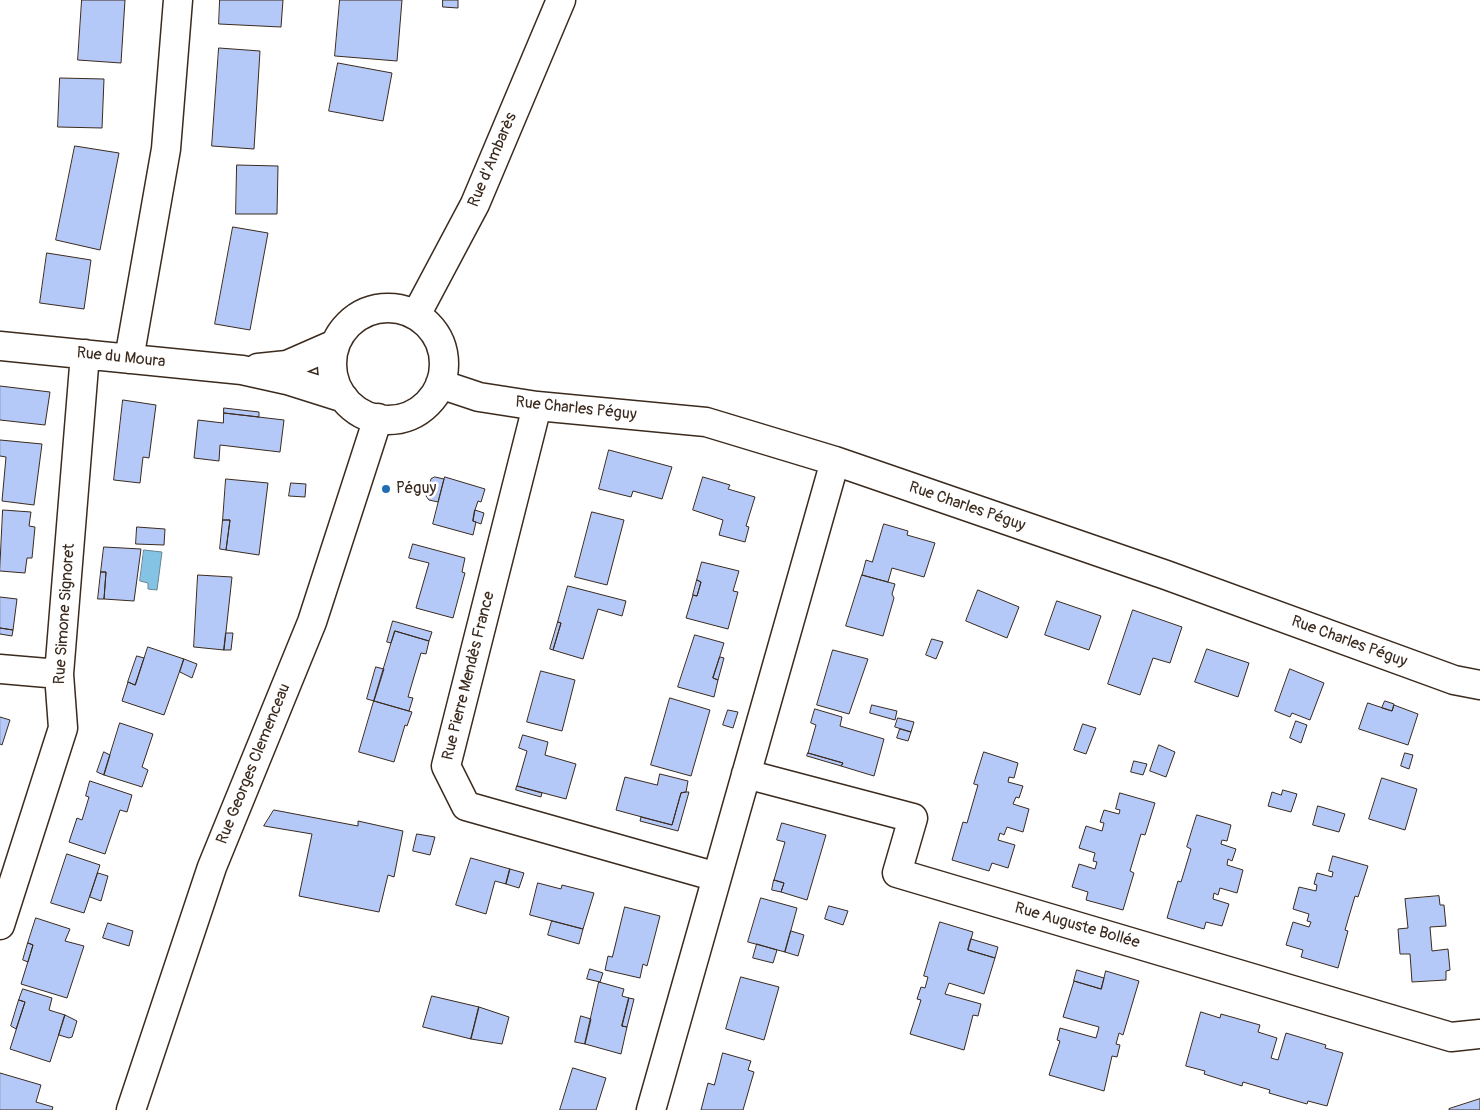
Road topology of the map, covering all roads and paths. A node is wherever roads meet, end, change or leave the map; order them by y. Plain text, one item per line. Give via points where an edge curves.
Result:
1 (178, 0) edge
2 (561, 0) edge
3 (416, 315) junction
4 (335, 344) junction
5 (0, 346) edge
6 (85, 354) junction
7 (129, 359) junction
8 (242, 370) junction
9 (440, 384) junction
10 (344, 398) junction
11 (537, 406) junction
12 (378, 418) junction
13 (835, 461) junction
14 (0, 669) edge
15 (59, 674) junction
16 (1480, 685) edge
17 (746, 774) junction
18 (717, 877) junction
19 (0, 925) edge
20 (1480, 1034) edge
21 (131, 1110) edge
22 (651, 1110) edge

1 - 7 street via 166,149
2 - 3 street, Rue d'Ambarès via 475,204
3 - 4 street via 398,308 378,308 360,315 345,328
3 - 9 street via 430,326 440,342 444,370
4 - 8 street, Rue du Moura via 287,365
4 - 10 street via 332,363 335,381
5 - 6 street, Rue du Moura
6 - 7 street, Rue du Moura
6 - 15 street, Rue Simone Signoret
7 - 8 street, Rue du Moura
8 - 10 street, Rue du Moura
9 - 11 street, Rue Charles Péguy via 479,397
9 - 12 street via 433,398 421,408 394,419
10 - 12 street via 365,415
11 - 13 street, Rue Charles Péguy via 706,422
11 - 18 street, Rue Pierre Mendès France via 446,766 466,806
12 - 21 street, Rue Georges Clemenceau via 312,622 212,866
13 - 16 street, Rue Charles Péguy via 1166,575 1454,680
13 - 17 street
14 - 15 street
15 - 19 street, Rue Simone Signoret via 63,728
17 - 18 street
17 - 20 street, Rue Auguste Bollée via 913,818 897,873 1451,1037
18 - 22 street

